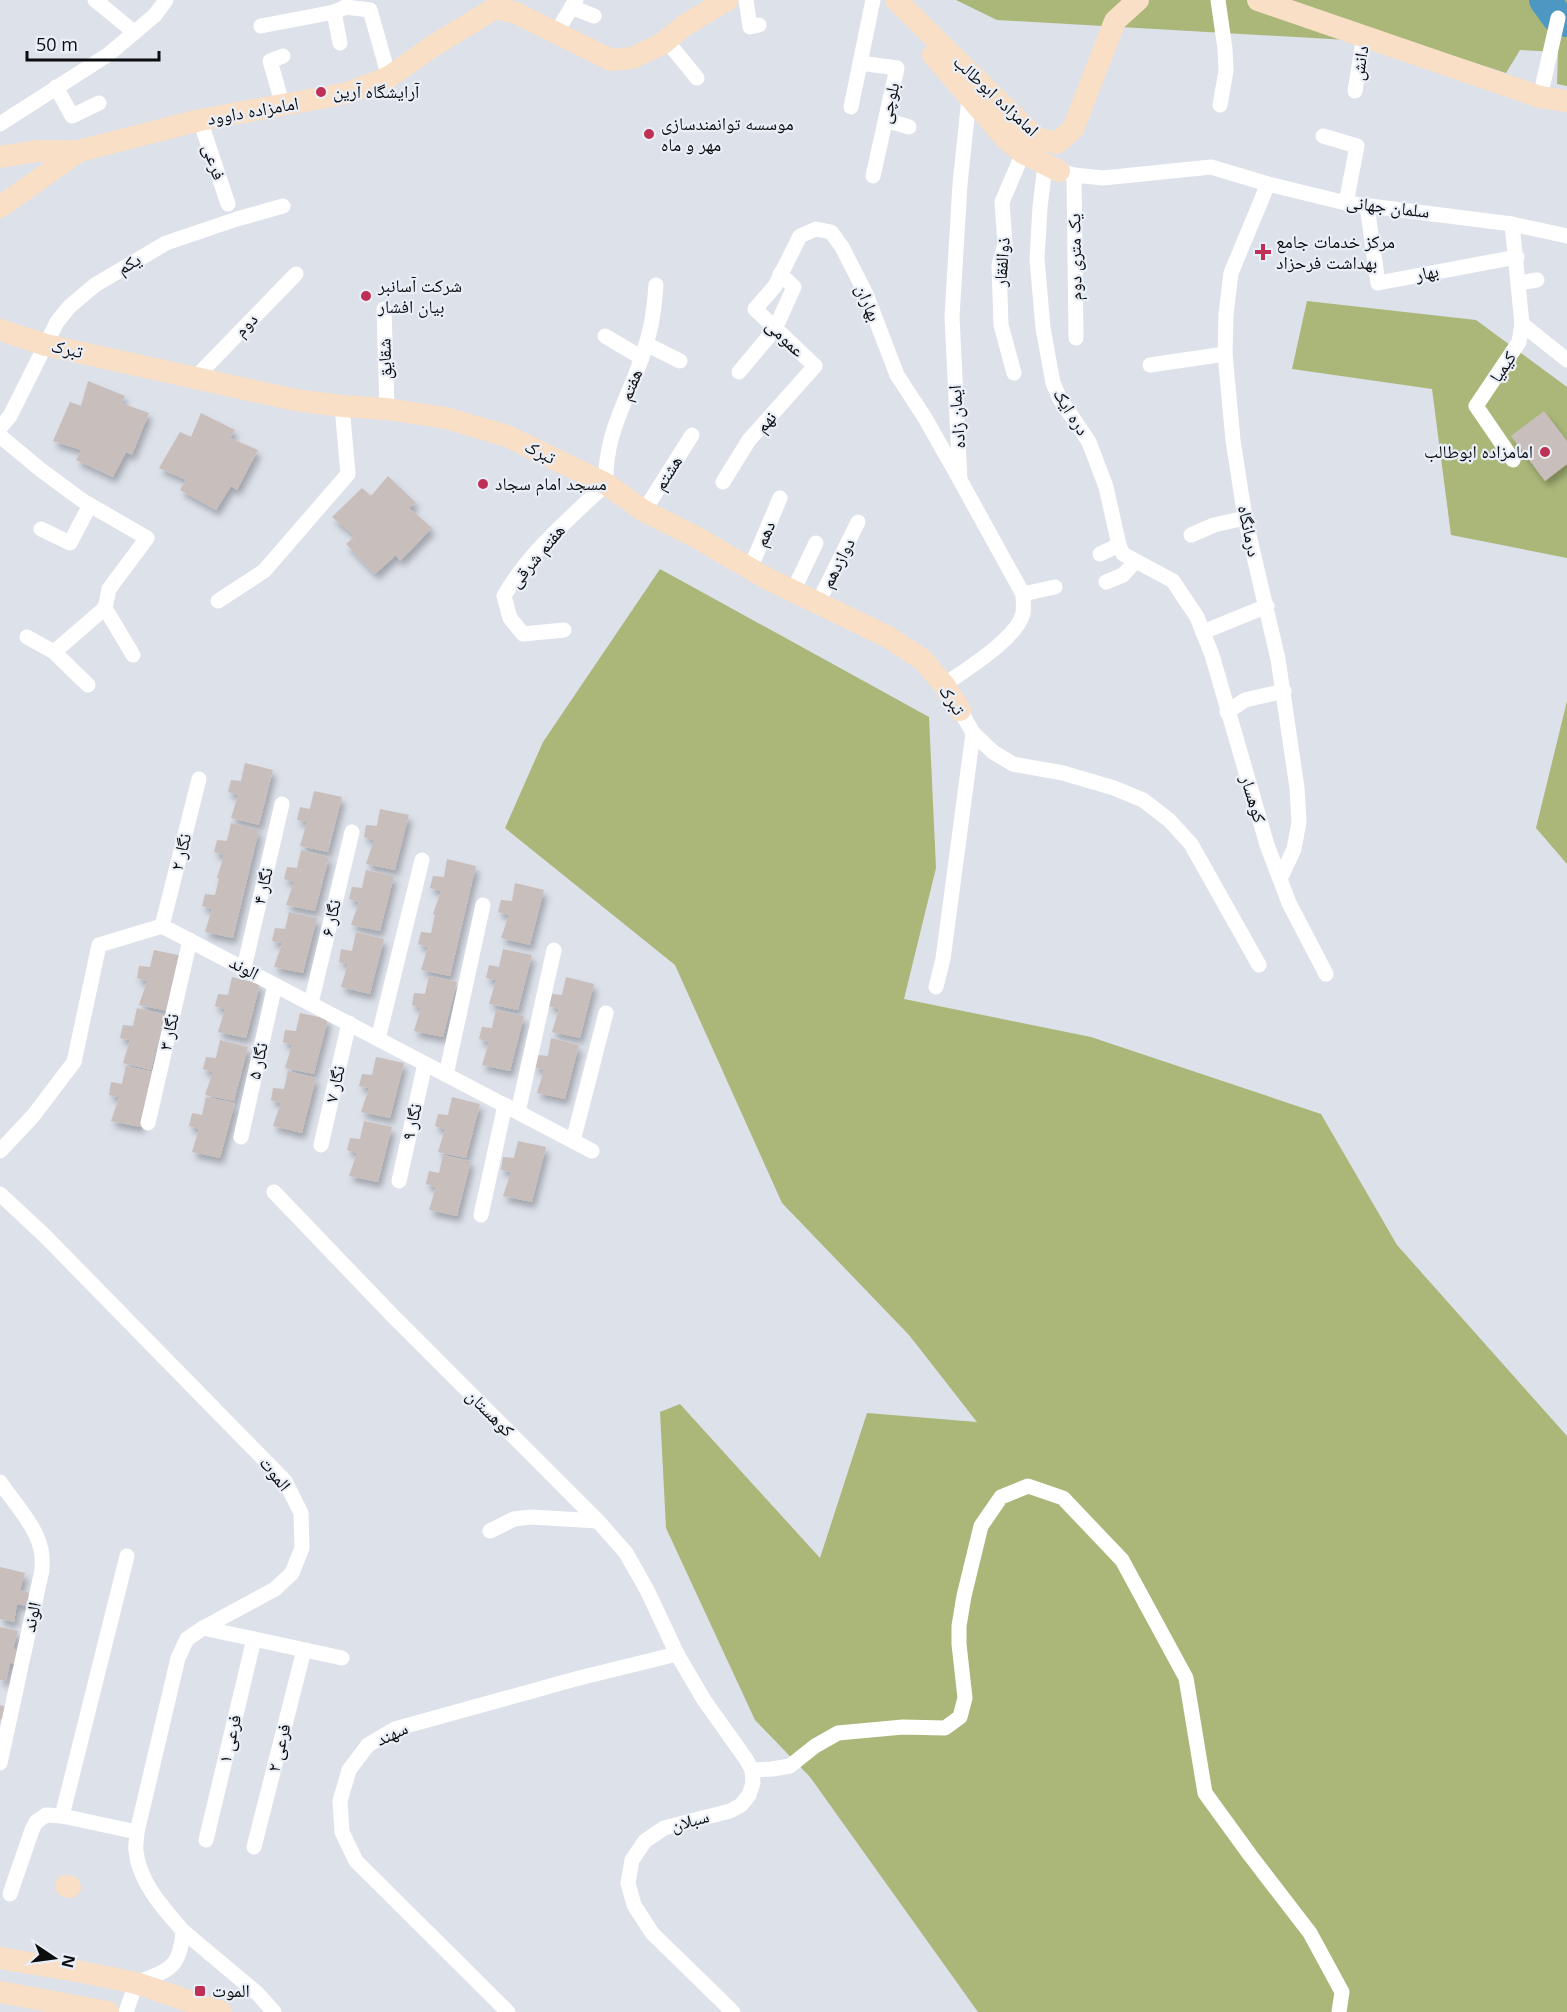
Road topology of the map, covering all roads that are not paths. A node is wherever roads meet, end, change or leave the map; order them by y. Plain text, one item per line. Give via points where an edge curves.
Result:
1 (95, 0) edge
2 (166, 0) edge
3 (727, 0) edge
4 (746, 0) edge
5 (873, 0) edge
6 (895, 0) edge
7 (1138, 0) edge
8 (1218, 0) edge
9 (1258, 0) edge
10 (574, 4) edge
11 (341, 6) edge
12 (594, 16) dead end
13 (1558, 18) dead end
14 (759, 25) dead end
15 (261, 26) dead end
16 (135, 32) junction
17 (556, 33) junction
18 (1364, 36) junction
19 (666, 40) junction
20 (340, 43) dead end
21 (283, 56) dead end
22 (860, 63) junction
23 (389, 77) junction
24 (697, 78) dead end
25 (56, 87) junction
26 (1355, 91) dead end
27 (1540, 97) junction
28 (969, 98) junction
29 (1567, 101) edge
30 (99, 103) dead end
31 (1220, 105) dead end
32 (283, 106) junction
33 (851, 107) dead end
34 (200, 120) junction
35 (886, 120) junction
36 (0, 124) edge
37 (909, 128) dead end
38 (1323, 136) dead end
39 (79, 151) junction
40 (1023, 153) junction
41 (0, 157) edge
42 (1059, 170) junction
43 (873, 176) dead end
44 (1268, 184) junction
45 (1346, 203) junction
46 (228, 204) dead end
47 (283, 206) dead end
48 (1367, 206) junction
49 (0, 207) edge
50 (1512, 224) junction
51 (1567, 236) edge
52 (1517, 257) junction
53 (296, 274) dead end
54 (780, 274) junction
55 (1537, 280) dead end
56 (1519, 283) junction
57 (656, 285) dead end
58 (384, 309) dead end
59 (756, 309) joint
60 (1522, 324) junction
61 (775, 329) junction
62 (0, 330) edge
63 (605, 336) dead end
64 (1076, 338) dead end
65 (46, 345) junction
66 (644, 351) junction
67 (1225, 354) junction
68 (1567, 359) edge
69 (680, 361) dead end
70 (1150, 365) dead end
71 (815, 366) joint
72 (739, 372) dead end
73 (1014, 373) dead end
74 (196, 377) junction
75 (342, 406) junction
76 (387, 409) junction
77 (0, 428) edge
78 (692, 435) dead end
79 (0, 436) edge
80 (1513, 459) dead end
81 (960, 480) junction
82 (723, 482) dead end
83 (606, 484) junction
84 (780, 498) dead end
85 (90, 505) junction
86 (644, 511) junction
87 (1245, 518) junction
88 (858, 522) dead end
89 (41, 529) dead end
90 (1191, 535) dead end
91 (816, 543) dead end
92 (1119, 545) junction
93 (1100, 554) dead end
94 (1135, 562) junction
95 (750, 569) junction
96 (1106, 582) dead end
97 (1055, 587) dead end
98 (793, 591) junction
99 (1023, 594) junction
100 (218, 601) dead end
101 (818, 603) junction
102 (1267, 606) junction
103 (105, 608) junction
104 (564, 630) dead end
105 (1203, 632) junction
106 (27, 637) dead end
107 (54, 652) junction
108 (133, 655) dead end
109 (88, 685) dead end
110 (944, 686) junction
111 (1284, 691) junction
112 (960, 710) joint
113 (1227, 712) junction
114 (973, 733) junction
115 (199, 779) dead end
116 (282, 804) dead end
117 (352, 832) dead end
118 (422, 860) dead end
119 (1280, 879) junction
120 (483, 905) dead end
121 (162, 926) junction
122 (190, 940) junction
123 (554, 950) dead end
124 (1259, 965) dead end
125 (244, 968) junction
126 (1326, 974) dead end
127 (275, 985) junction
128 (936, 987) dead end
129 (311, 1003) junction
130 (606, 1013) dead end
131 (349, 1023) junction
132 (378, 1039) junction
133 (425, 1064) junction
134 (446, 1075) junction
135 (511, 1108) junction
136 (148, 1124) dead end
137 (241, 1137) dead end
138 (573, 1141) junction
139 (321, 1144) dead end
140 (0, 1151) edge
141 (592, 1151) dead end
142 (399, 1181) dead end
143 (274, 1192) dead end
144 (0, 1194) edge
145 (481, 1215) dead end
146 (0, 1482) edge
147 (598, 1521) junction
148 (490, 1531) dead end
149 (127, 1556) dead end
150 (203, 1628) junction
151 (254, 1639) junction
152 (304, 1650) junction
153 (677, 1654) junction
154 (342, 1658) dead end
155 (0, 1763) edge
156 (752, 1770) junction
157 (62, 1816) junction
158 (137, 1832) junction
159 (206, 1840) dead end
160 (254, 1846) dead end
161 (10, 1894) dead end
162 (183, 1931) junction
163 (0, 1958) edge
164 (136, 1983) junction
165 (0, 1992) edge
166 (108, 2012) edge
167 (126, 2012) edge
168 (221, 2012) edge
169 (274, 2012) edge
170 (508, 2012) edge
171 (733, 2012) edge
172 (1339, 2012) edge

1 - 16 street
2 - 16 street
3 - 19 street, امامزاده داوود
4 - 14 street via 750,27
5 - 22 street, بلوچی
6 - 7 street, امامزاده ابوطالب via 1036,138 1057,143 1073,129 1115,21
6 - 28 street via 907,24
8 - 31 street via 1226,71
9 - 18 street
10 - 12 street
10 - 17 street
11 - 15 street
11 - 20 street
11 - 23 street via 370,10
13 - 27 street
16 - 25 street via 109,54
17 - 19 street, امامزاده داوود via 611,60 632,57
17 - 23 street, امامزاده داوود via 516,13 492,10
18 - 26 street, دانش
18 - 27 street
19 - 24 street
21 - 32 street via 270,61
22 - 33 street, بلوچی
22 - 35 street, بلوچی via 897,68
23 - 32 street, امامزاده داوود via 348,93
25 - 30 street via 72,116
25 - 36 street
27 - 29 street
28 - 40 street
28 - 81 street, ایمان زاده via 952,317
32 - 34 street, امامزاده داوود
34 - 39 street, امامزاده داوود
34 - 46 street, فرعی
35 - 37 street
35 - 43 street, بلوچی
38 - 45 street via 1357,146
39 - 41 street via 36,151
39 - 49 street, امامزاده داوود
40 - 42 street
40 - 73 street, ذوالفقار via 1002,202 1005,244 999,265 1001,325
42 - 44 street, سلمان جهانی via 1103,178 1211,166
42 - 64 street, یک متری دوم
42 - 92 street, دره ایک via 1040,207 1037,259 1043,328 1053,383 1089,442 1107,487
44 - 45 street, سلمان جهانی
44 - 67 street, درمانگاه via 1231,273
45 - 48 street, سلمان جهانی
47 - 65 street, یکم via 166,243 95,285 69,307
48 - 50 street, سلمان جهانی
48 - 52 street, بهار via 1378,283
50 - 51 street, سلمان جهانی
50 - 52 street, کیمیا
52 - 56 street, کیمیا
53 - 74 street, دوم
54 - 59 street, بهاران
54 - 61 street via 794,287
54 - 81 street, بهاران via 800,236 816,229 831,232 843,247 866,294 897,375
55 - 56 street
56 - 60 street, کیمیا
57 - 66 street, هفتم via 653,322
58 - 76 street, شقایق
59 - 61 street, عمومی
60 - 68 street
60 - 80 street, کیمیا via 1520,342 1476,406
61 - 71 street, عمومی
61 - 72 street
62 - 65 street, تبرک
63 - 66 street
65 - 74 street, تبرک
65 - 77 street, یکم
66 - 69 street
66 - 83 street, هفتم via 607,449
67 - 70 street
67 - 87 street, درمانگاه
71 - 82 street, نهم via 749,440
74 - 75 street, تبرک via 295,400
75 - 76 street, تبرک
75 - 100 street via 348,474 264,571
76 - 83 street, تبرک via 446,418 507,436
78 - 86 street, هشتم
79 - 85 street
81 - 99 street, ایمان زاده
83 - 86 street, تبرک
83 - 104 street, هفتم شرقی via 563,524 513,580 504,596 510,618 524,634
84 - 95 street, دهم
85 - 89 street via 70,543
85 - 103 street via 147,538 109,589
86 - 95 street, تبرک
87 - 90 street
87 - 102 street, درمانگاه
88 - 101 street, دوازدهم
91 - 98 street
92 - 93 street
92 - 94 street via 1123,554
94 - 96 street via 1123,575
94 - 105 street, کوهسار via 1173,581
95 - 98 street, تبرک
97 - 99 street
98 - 101 street, تبرک
99 - 110 street via 1023,614 1013,631
101 - 110 street, تبرک via 923,660
102 - 105 street
102 - 111 street, درمانگاه
103 - 107 street
103 - 108 street
105 - 113 street, کوهسار
106 - 107 street
107 - 109 street
110 - 112 street, تبرک
111 - 113 street via 1245,700
111 - 119 street, درمانگاه via 1299,822 1294,849
112 - 114 street, تبرک
113 - 119 street, کوهسار
114 - 124 street, تبرک via 1012,764 1114,788 1143,800 1169,820 1191,844
114 - 128 street
115 - 121 street, نگار ۲
116 - 125 street, نگار ۴
117 - 129 street, نگار ۶
118 - 132 street
119 - 126 street, کوهسار
120 - 134 street
121 - 122 street, الوند
121 - 140 street via 99,945 74,1062
122 - 125 street, الوند
122 - 136 street, نگار ۳
123 - 135 street
125 - 127 street, الوند
127 - 129 street, الوند
127 - 137 street, نگار ۵
129 - 131 street, الوند
130 - 138 street
131 - 132 street, الوند
131 - 139 street, نگار ۷
132 - 133 street, الوند
133 - 134 street, الوند
133 - 142 street, نگار ۹
134 - 135 street, الوند
135 - 138 street, الوند
135 - 145 street
138 - 141 street, الوند
143 - 147 street, کوهستان
144 - 150 street, الموت via 285,1481 301,1513 302,1548 292,1573 275,1589
146 - 155 street, الوند via 34,1533 40,1546 42,1570
147 - 148 street via 531,1517 514,1519
147 - 153 street, کوهستان via 626,1553
149 - 157 street
150 - 151 street
150 - 158 street, الموت via 187,1639 178,1658
151 - 152 street
151 - 159 street, فرعی ۱
152 - 154 street
152 - 160 street, فرعی ۲
153 - 156 street
153 - 170 street, سهند via 395,1729 368,1745 349,1770 340,1801 342,1832 356,1861
156 - 171 street, سبلان via 753,1783 741,1804 730,1811 664,1828 645,1841 632,1860 628,1883 634,1905 652,1933
156 - 172 street via 790,1766 838,1733 903,1726 945,1728 960,1717 965,1698 959,1626 981,1526 1001,1497 1028,1486 1063,1498 1122,1560 1186,1678 1205,1793 1310,1933 1342,1992
157 - 158 street
157 - 161 street via 46,1815 36,1822
158 - 162 street, الموت via 136,1851 143,1874 154,1895
162 - 164 street via 176,1962 164,1972
162 - 169 street, الموت
163 - 164 street
164 - 167 street
164 - 168 street
165 - 166 street

